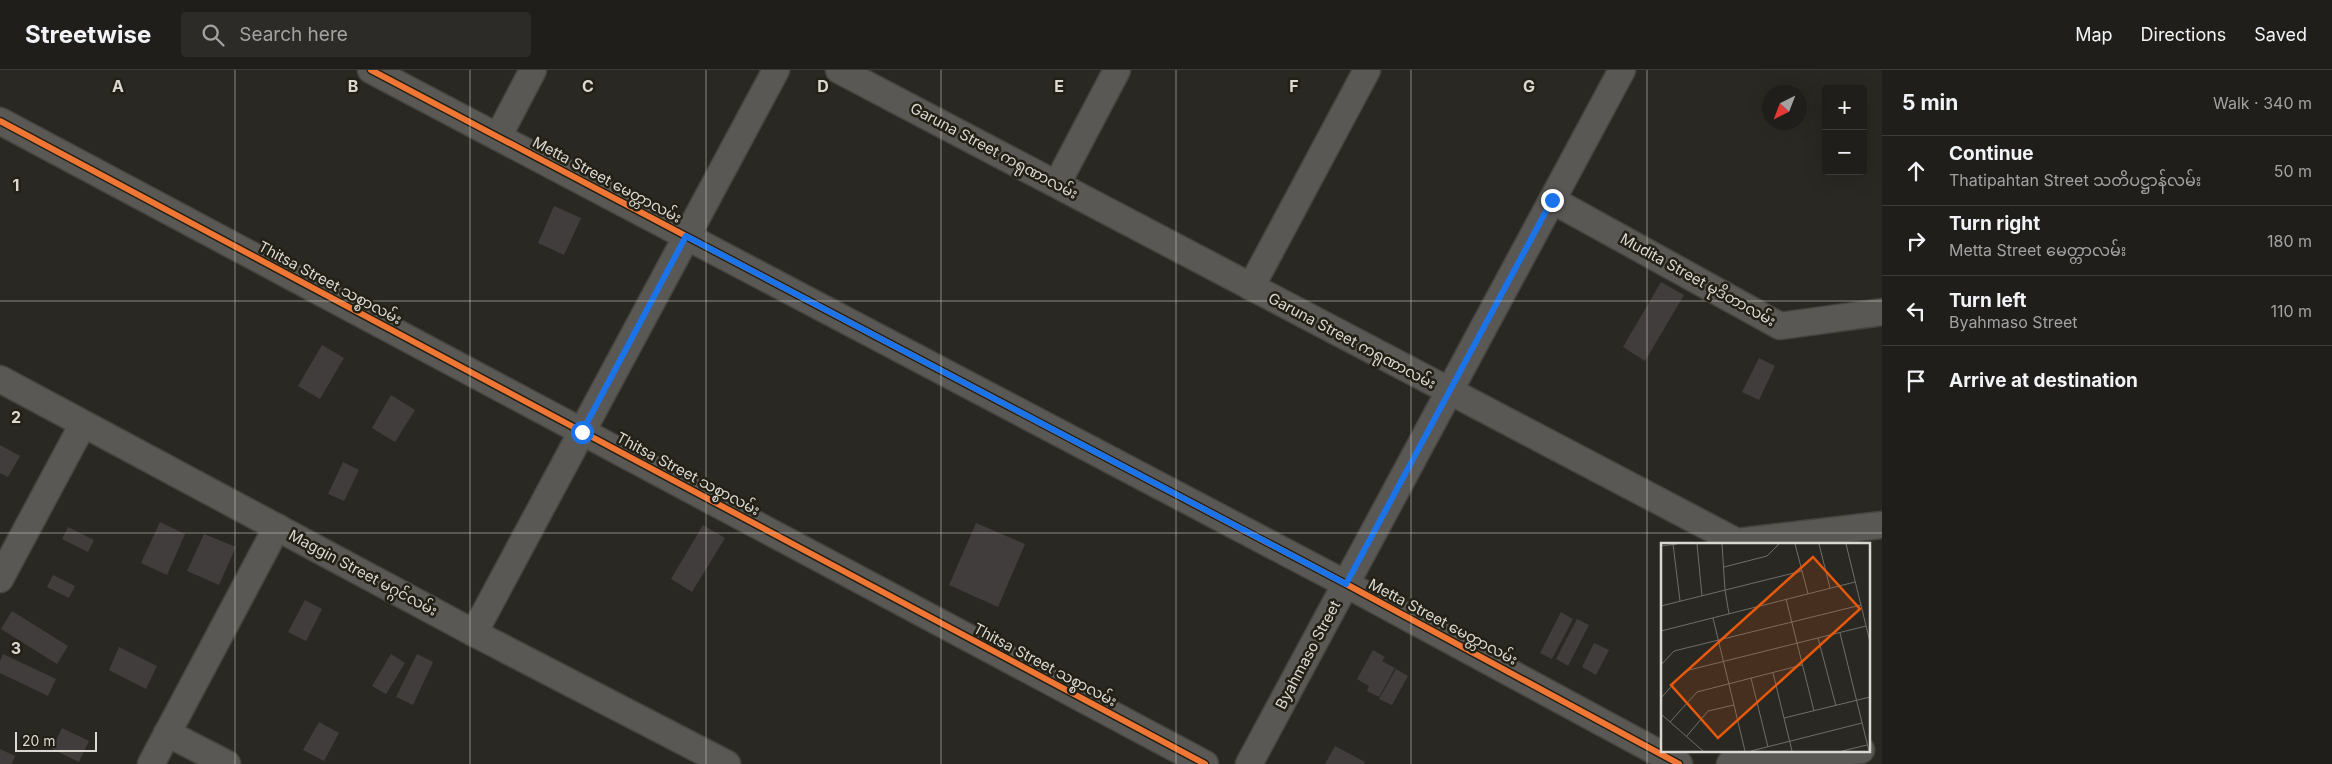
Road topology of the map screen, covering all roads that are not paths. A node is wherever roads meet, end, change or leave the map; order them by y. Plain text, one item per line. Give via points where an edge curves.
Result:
1 (371, 70) edge
2 (533, 70) edge
3 (776, 70) edge
4 (838, 70) edge
5 (1118, 70) edge
6 (1367, 70) edge
7 (1622, 70) edge
8 (0, 121) edge
9 (498, 137) junction
10 (1057, 184) junction
11 (1552, 200) junction
12 (686, 236) junction
13 (1251, 287) junction
14 (1882, 312) edge
15 (0, 380) edge
16 (1449, 392) junction
17 (83, 424) junction
18 (582, 432) junction
19 (1882, 525) edge
20 (277, 527) junction
21 (0, 580) edge
22 (1346, 584) junction
23 (474, 633) junction
24 (167, 732) junction
25 (1842, 752) edge
26 (151, 764) edge
27 (227, 764) edge
28 (727, 764) edge
29 (1205, 764) edge
30 (1249, 764) edge
31 (1679, 764) edge
32 (1730, 764) edge

1 - 9 street, Metta Street မေတ္တာလမ်း
2 - 9 street
3 - 12 street
4 - 10 street, Garuna Street ကရုဏာလမ်း
5 - 10 street
6 - 13 street
7 - 11 street, Byahmaso Street
8 - 18 street, Thitsa Street သစ္စာလမ်း
9 - 12 street, Metta Street မေတ္တာလမ်း
10 - 13 street, Garuna Street ကရုဏာလမ်း
11 - 14 street, Mudita Street မုဒိတာလမ်း via 1780,326
11 - 16 street, Byahmaso Street
12 - 18 street
12 - 22 street, Metta Street မေတ္တာလမ်း
13 - 16 street, Garuna Street ကရုဏာလမ်း
15 - 17 street, Maggin Street မဂ္ဂင်လမ်း
16 - 19 street, Garuna Street ကရုဏာလမ်း via 1737,542
16 - 22 street, Byahmaso Street
17 - 20 street, Maggin Street မဂ္ဂင်လမ်း
17 - 21 street
18 - 23 street
18 - 29 street, Thitsa Street သစ္စာလမ်း
20 - 23 street, Maggin Street မဂ္ဂင်လမ်း
20 - 24 street
22 - 30 street, Byahmaso Street
22 - 31 street, Metta Street မေတ္တာလမ်း
23 - 28 street, Maggin Street မဂ္ဂင်လမ်း
24 - 26 street
24 - 27 street
25 - 32 street

